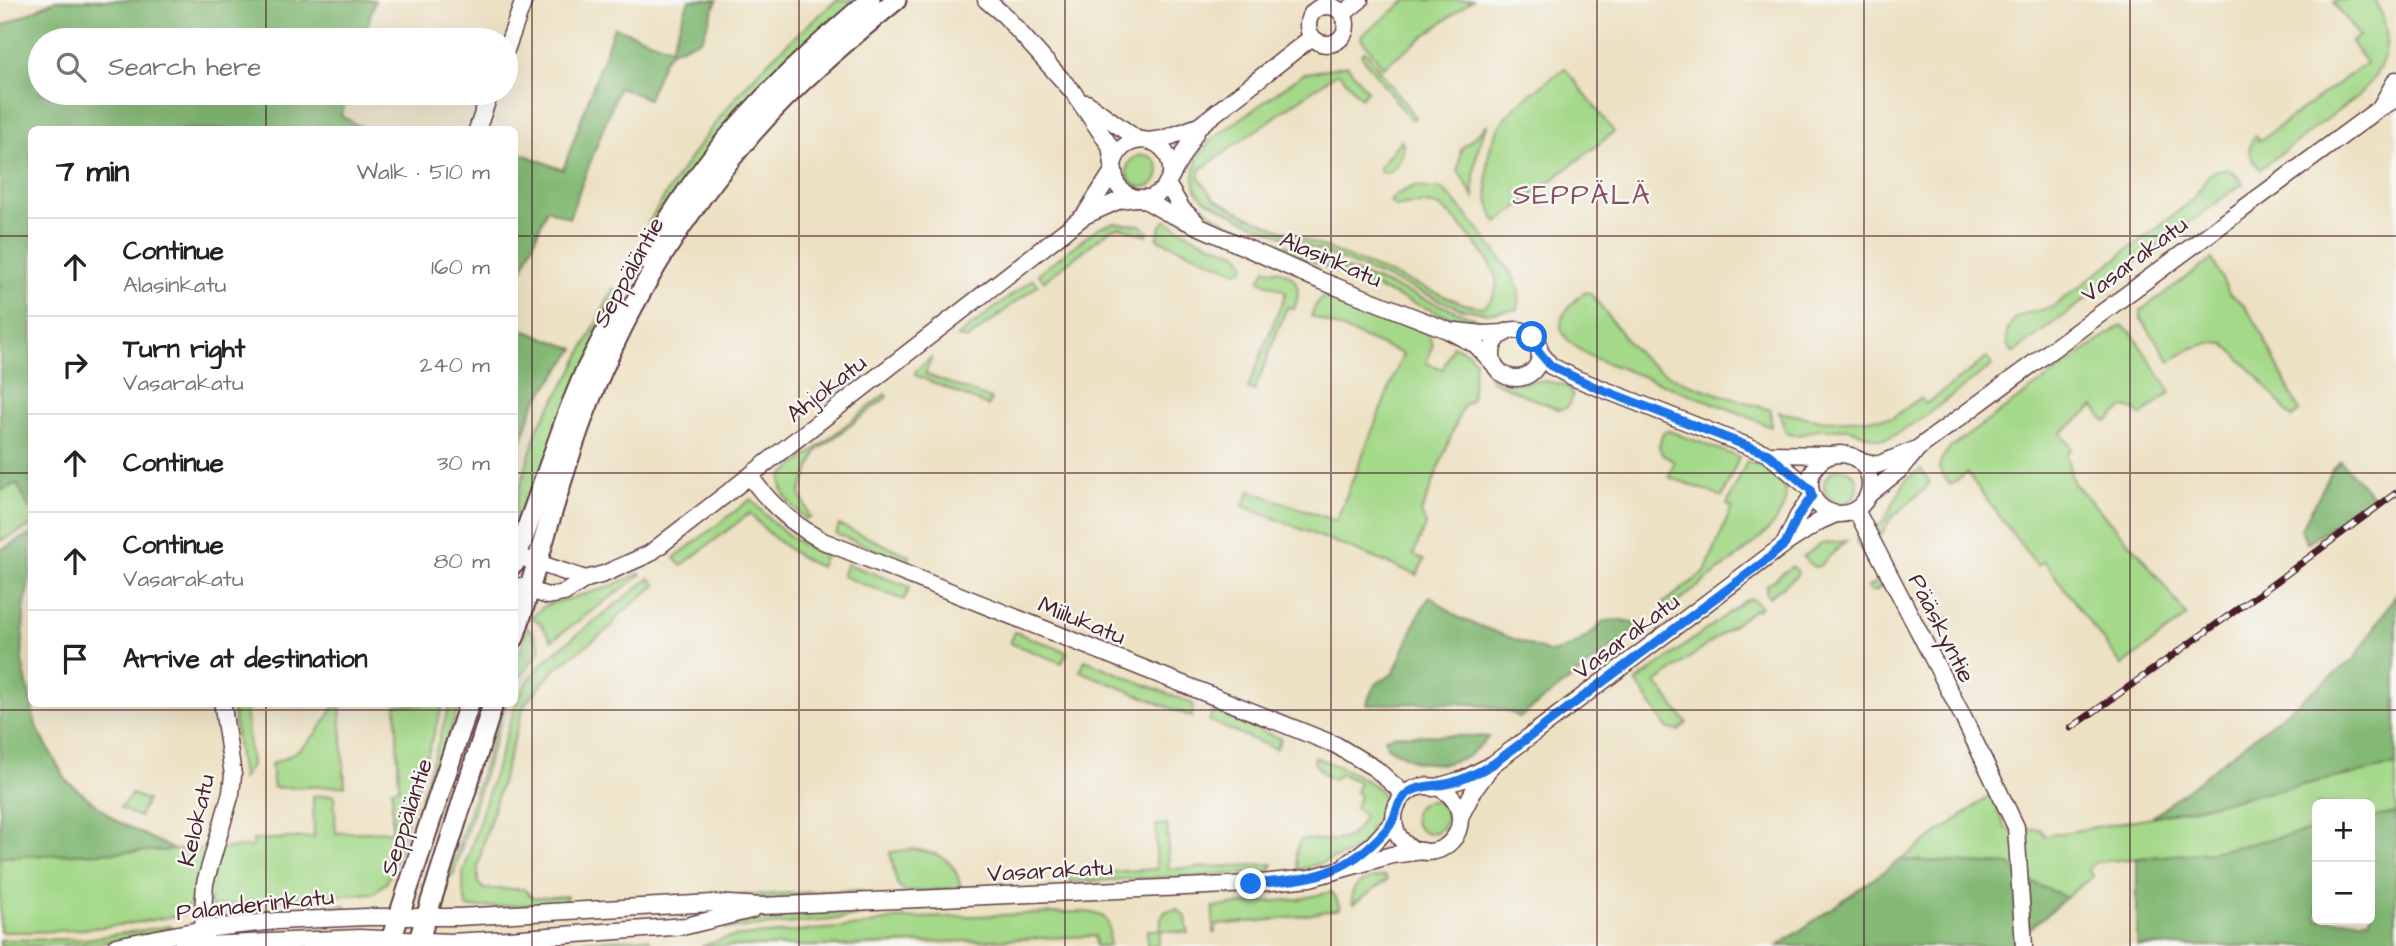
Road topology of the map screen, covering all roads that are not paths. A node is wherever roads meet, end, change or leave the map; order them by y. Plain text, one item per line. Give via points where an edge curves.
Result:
1 (524, 0) edge
2 (870, 0) edge
3 (896, 0) edge
4 (986, 0) edge
5 (998, 0) edge
6 (1360, 0) edge
7 (1343, 14) junction
8 (1005, 16) junction
9 (514, 28) edge
10 (1311, 37) junction
11 (2396, 80) edge
12 (1073, 92) junction
13 (2396, 100) edge
14 (486, 105) edge
15 (2379, 108) junction
16 (479, 126) edge
17 (1199, 126) junction
18 (1143, 141) junction
19 (1113, 168) junction
20 (1169, 181) junction
21 (1139, 198) junction
22 (1084, 216) junction
23 (1200, 226) junction
24 (1447, 330) junction
25 (1505, 333) junction
26 (1539, 352) junction
27 (1493, 363) junction
28 (1525, 377) junction
29 (1577, 379) junction
30 (1917, 449) junction
31 (1768, 454) junction
32 (1830, 455) junction
33 (1858, 460) junction
34 (750, 477) junction
35 (1811, 493) junction
36 (1868, 495) junction
37 (1856, 510) junction
38 (1836, 514) junction
39 (1785, 544) junction
40 (518, 554) edge
41 (518, 560) edge
42 (537, 562) junction
43 (586, 579) junction
44 (522, 588) edge
45 (518, 613) edge
46 (223, 707) dead end
47 (468, 707) edge
48 (493, 707) edge
49 (1493, 764) junction
50 (1433, 788) junction
51 (1405, 795) junction
52 (1460, 817) junction
53 (1394, 821) junction
54 (1422, 851) junction
55 (1339, 869) junction
56 (762, 906) junction
57 (399, 917) junction
58 (426, 917) junction
59 (205, 937) edge
60 (508, 939) junction
61 (390, 943) edge
62 (417, 944) edge
63 (116, 946) edge
64 (182, 946) edge
65 (490, 946) edge
66 (2024, 946) edge

1 - 9 street
2 - 40 main road, Seppäläntie via 741,122 668,220 585,372
3 - 42 main road, Seppäläntie via 786,97 709,186 660,257 624,323 583,419
4 - 8 street
5 - 8 street
6 - 7 street
7 - 10 street via 1345,33 1339,40 1322,44
7 - 10 street via 1335,7 1314,10 1307,27
8 - 12 street
10 - 17 street
11 - 15 street, Vasarakatu
12 - 18 street
12 - 19 street via 1110,146
13 - 15 street, Vasarakatu
14 - 16 street
15 - 30 street, Vasarakatu
17 - 18 street
17 - 20 street
18 - 19 street via 1124,146
18 - 20 street via 1166,152 1171,164
19 - 21 street via 1119,188
19 - 22 street, Ahjokatu
20 - 21 street via 1157,195
20 - 23 street, Alasinkatu via 1182,209
21 - 22 street, Ahjokatu via 1120,200
21 - 23 street, Alasinkatu
22 - 34 street, Ahjokatu
23 - 24 street, Alasinkatu via 1314,278
24 - 25 street, Alasinkatu
24 - 27 street, Alasinkatu via 1476,345
25 - 26 street via 1527,333
25 - 27 street via 1493,346
26 - 28 street via 1536,367
26 - 29 street via 1551,366
27 - 28 street via 1506,377
28 - 29 street
29 - 31 street
30 - 33 street, Vasarakatu via 1885,463
30 - 36 street, Vasarakatu via 1902,468
31 - 32 street
31 - 35 street
32 - 33 street via 1845,454
32 - 35 street via 1814,468
33 - 36 street via 1868,472
34 - 43 street, Ahjokatu via 649,554
34 - 51 street, Miilukatu via 789,520 822,541 1336,745 1377,769
35 - 38 street via 1822,509
35 - 39 street, Vasarakatu
36 - 37 street
37 - 38 street
37 - 66 street, Pääskyntie via 2016,827
38 - 39 street, Vasarakatu
39 - 49 street, Vasarakatu
41 - 42 street
42 - 43 street
42 - 44 main road, Seppäläntie
43 - 44 street, Ahjokatu via 564,593 548,596
44 - 45 main road, Seppäläntie
46 - 59 street, Kelokatu via 233,775 205,883
47 - 57 main road, Seppäläntie
48 - 58 main road, Seppäläntie
49 - 50 street, Vasarakatu
49 - 52 street, Vasarakatu
50 - 51 street via 1417,788
50 - 52 street via 1455,801
51 - 53 street
52 - 54 street via 1451,842 1438,850
53 - 54 street via 1398,836
53 - 55 street, Vasarakatu via 1373,844
54 - 55 street, Vasarakatu
55 - 56 street, Vasarakatu via 1310,878 1251,884
56 - 58 street, Vasarakatu via 713,903
56 - 60 street, Vasarakatu via 686,926
57 - 58 street, Vasarakatu
57 - 59 street, Palanderinkatu via 277,921
57 - 61 main road, Seppäläntie
58 - 62 main road, Seppäläntie
59 - 61 street, Palanderinkatu via 359,938
59 - 63 street, Palanderinkatu
59 - 64 street, Palanderinkatu
60 - 62 street, Vasarakatu
60 - 65 street
61 - 62 street, Vasarakatu

